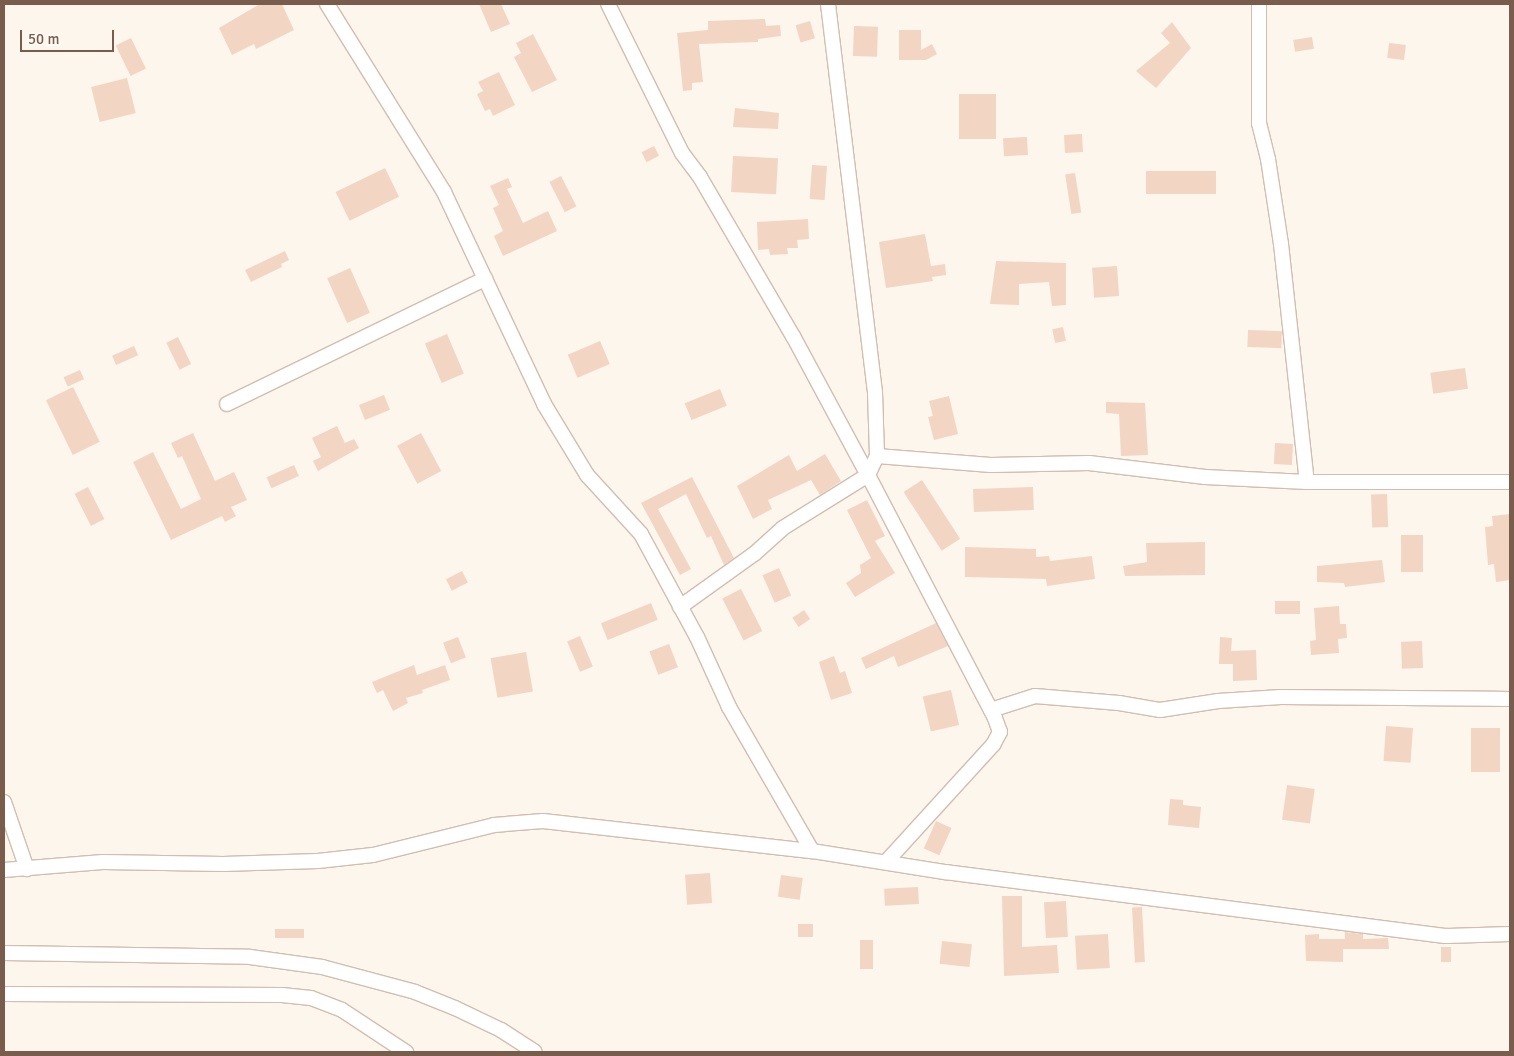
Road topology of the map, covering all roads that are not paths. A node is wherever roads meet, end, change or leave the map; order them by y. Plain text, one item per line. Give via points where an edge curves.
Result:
1 (328, 4) edge
2 (608, 4) edge
3 (828, 4) edge
4 (1259, 4) edge
5 (485, 279) junction
6 (227, 404) dead end
7 (877, 456) junction
8 (868, 475) junction
9 (1307, 482) junction
10 (1510, 482) edge
11 (680, 607) junction
12 (1510, 698) edge
13 (991, 710) junction
14 (4, 802) edge
15 (812, 851) junction
16 (886, 862) junction
17 (27, 869) junction
18 (4, 870) edge
19 (1510, 934) edge
20 (4, 953) edge
21 (4, 994) edge
22 (406, 1052) edge
23 (534, 1052) edge

1 - 5 street via 433,173
2 - 8 street via 682,153 700,177 793,336
3 - 7 street via 875,392
4 - 9 street via 1258,123 1268,159 1281,244
5 - 6 street
5 - 11 street via 525,367 565,439 587,475 641,534
7 - 8 street
7 - 9 street via 991,464 1090,463 1205,477
8 - 11 street via 782,528 760,549
8 - 13 street
9 - 10 street
11 - 15 street via 729,707
12 - 13 street via 1281,697 1218,701 1160,710 1035,696
13 - 16 street via 1000,732 993,745
14 - 17 street
15 - 16 street
15 - 17 street via 543,821 494,825 373,855 318,862 103,862
16 - 19 street via 1445,936
17 - 18 street
20 - 23 street via 250,957 322,967 415,992 455,1008 501,1030
21 - 22 street via 282,995 311,998 342,1010

